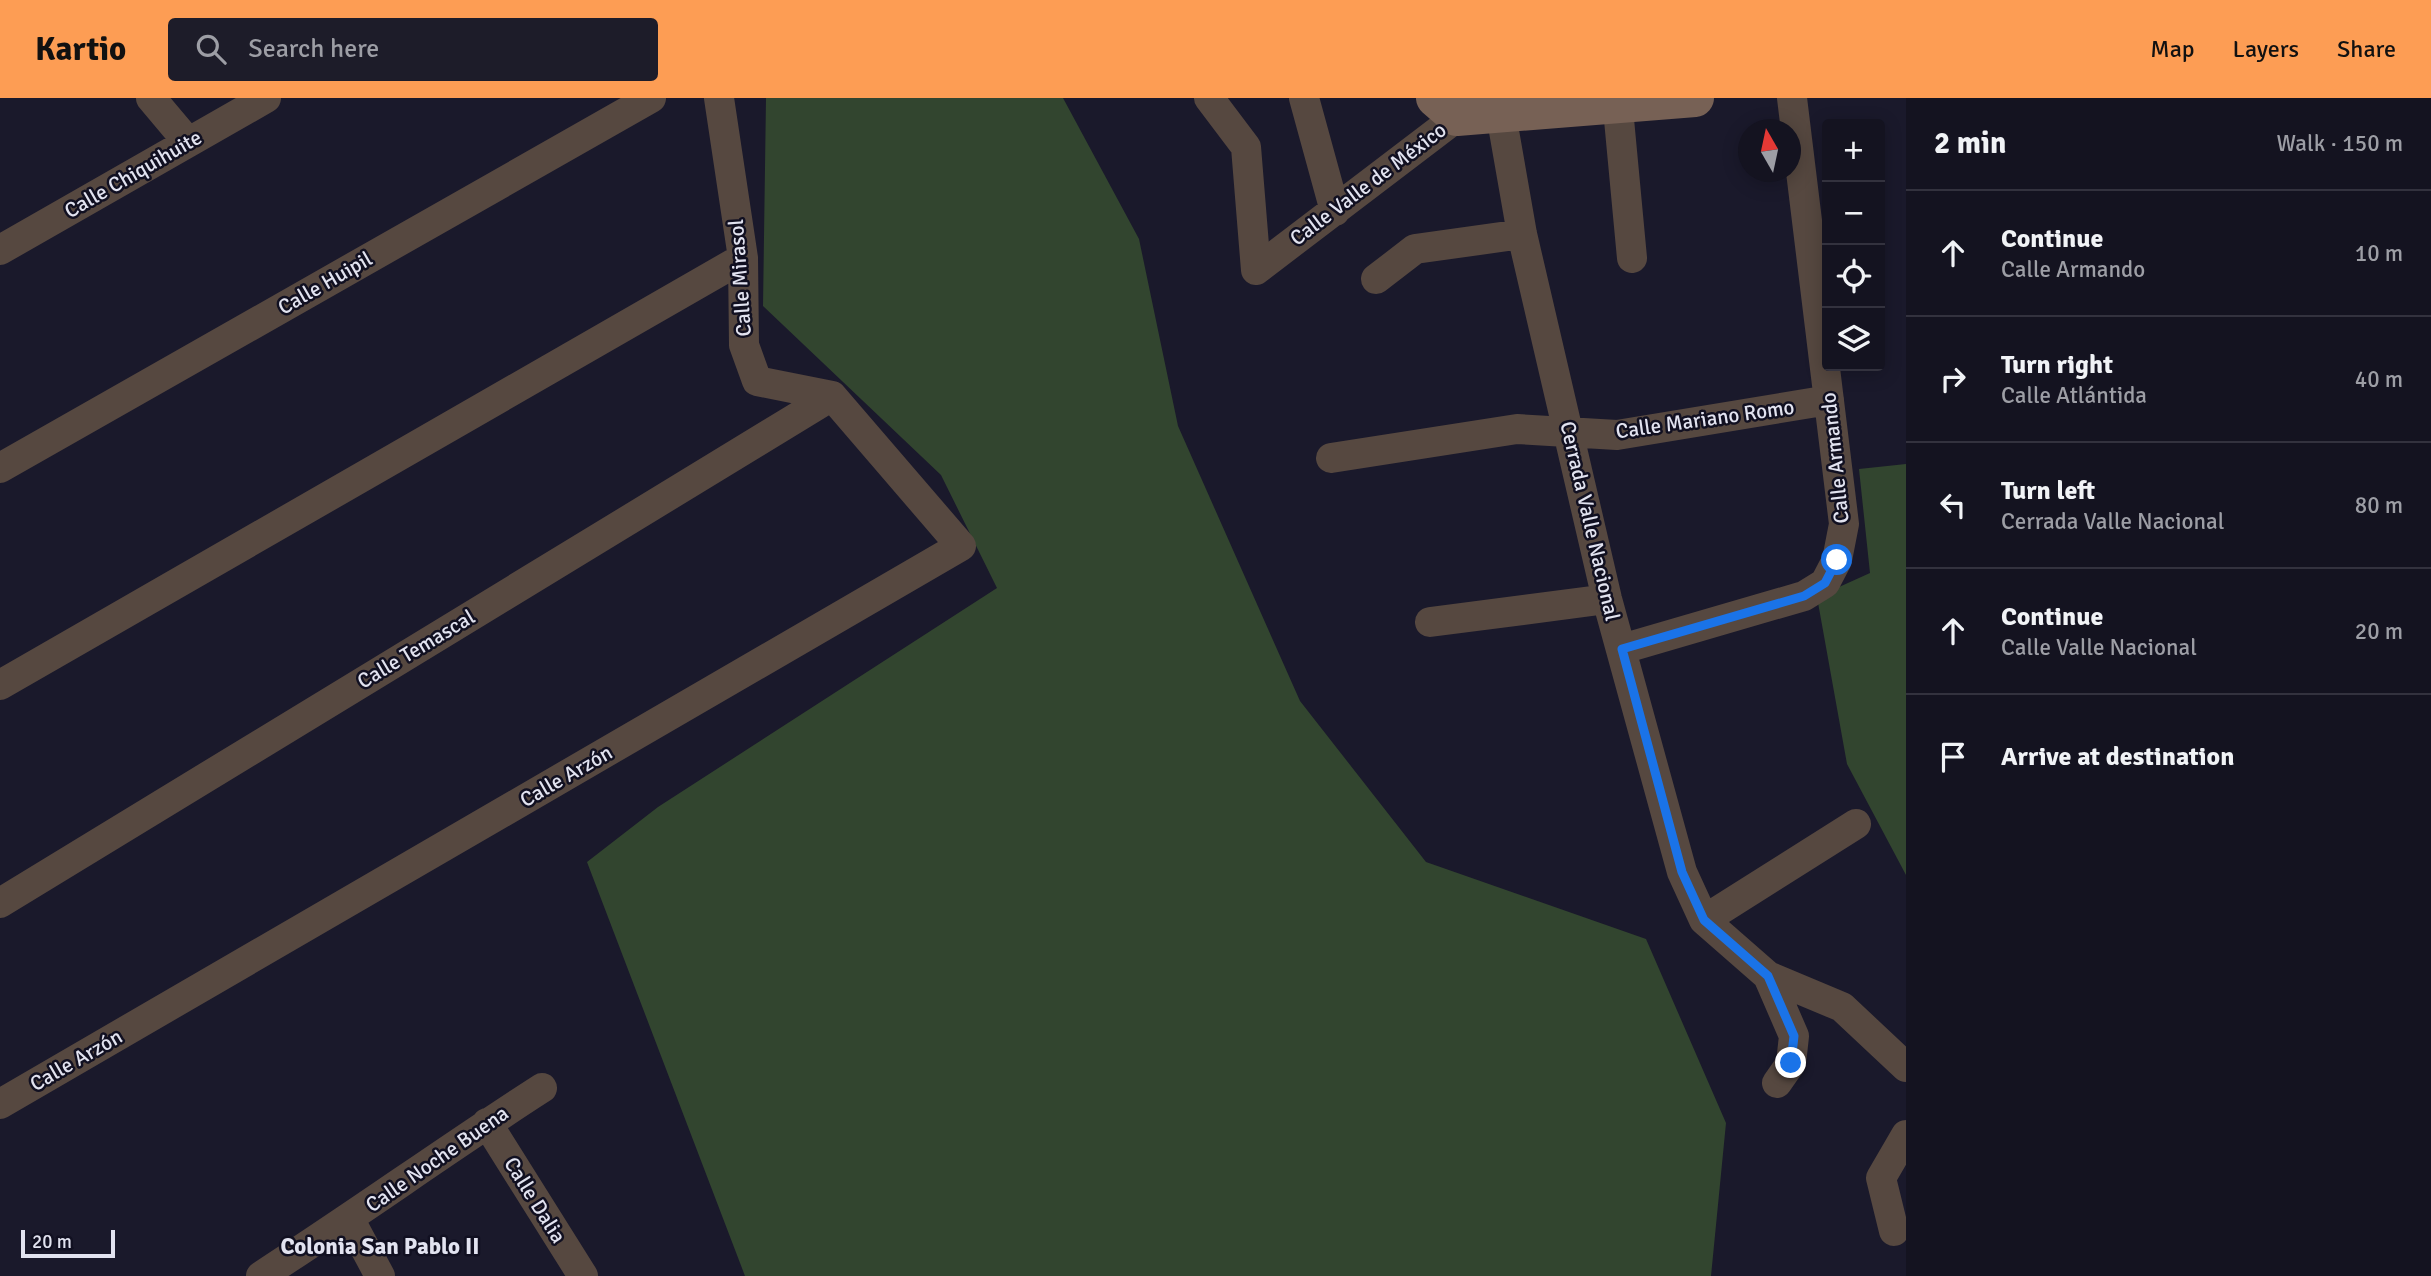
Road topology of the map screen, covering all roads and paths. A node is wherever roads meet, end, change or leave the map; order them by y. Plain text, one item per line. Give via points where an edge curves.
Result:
1 (151, 98) edge
2 (266, 98) edge
3 (650, 98) edge
4 (719, 98) edge
5 (1209, 98) edge
6 (1304, 98) edge
7 (1695, 98) edge
8 (1792, 98) edge
9 (1617, 101) edge
10 (1446, 107) edge
11 (1501, 114) junction
12 (188, 142) junction
13 (1335, 211) junction
14 (1522, 234) junction
15 (0, 250) edge
16 (743, 258) junction
17 (1632, 258) dead end
18 (1376, 279) dead end
19 (832, 396) junction
20 (1829, 400) junction
21 (1570, 431) junction
22 (1331, 458) dead end
23 (0, 468) edge
24 (1607, 599) junction
25 (1430, 622) dead end
26 (1622, 649) junction
27 (0, 685) edge
28 (1856, 824) dead end
29 (0, 903) edge
30 (1704, 920) junction
31 (1768, 976) junction
32 (1906, 1067) edge
33 (1777, 1083) dead end
34 (542, 1088) dead end
35 (0, 1104) edge
36 (487, 1123) junction
37 (1906, 1135) edge
38 (350, 1220) junction
39 (1894, 1231) dead end
40 (261, 1276) edge
41 (380, 1276) edge
42 (583, 1276) edge

1 - 12 street
2 - 12 street, Calle Chiquihuite
3 - 23 street, Calle Huipil
4 - 16 street, Calle Mirasol
5 - 13 street, Calle Valle de México via 1246,147 1256,270
6 - 13 street
7 - 9 street, Calle Valle de México
8 - 20 street, Calle Armando
9 - 11 street, Calle Valle de México
9 - 17 street
10 - 11 street, Calle Valle de México
10 - 13 street, Calle Valle de México
11 - 14 street, Cerrada Valle Nacional
12 - 15 street, Calle Chiquihuite
14 - 18 street via 1415,249
14 - 21 street, Cerrada Valle Nacional
16 - 19 street, Calle Mirasol via 744,345 757,381
16 - 27 street
19 - 29 street, Calle Temascal
19 - 35 street, Calle Arzón via 961,546
20 - 21 street, Calle Mariano Romo via 1617,435
20 - 26 street, Calle Armando via 1844,524 1837,560 1825,583 1804,596
21 - 22 street, Calle Mariano Romo via 1517,429
21 - 24 street, Cerrada Valle Nacional
24 - 25 street
24 - 26 street, Cerrada Valle Nacional
26 - 30 street, Cerrada Valle Nacional via 1682,872
28 - 30 street
30 - 31 street, Cerrada Valle Nacional
31 - 32 street via 1842,1007
31 - 33 street via 1794,1036 1791,1063
34 - 36 street, Calle Noche Buena
36 - 38 street, Calle Noche Buena
36 - 42 street, Calle Dalia
37 - 39 street via 1881,1178
38 - 40 street, Calle Noche Buena
38 - 41 street

